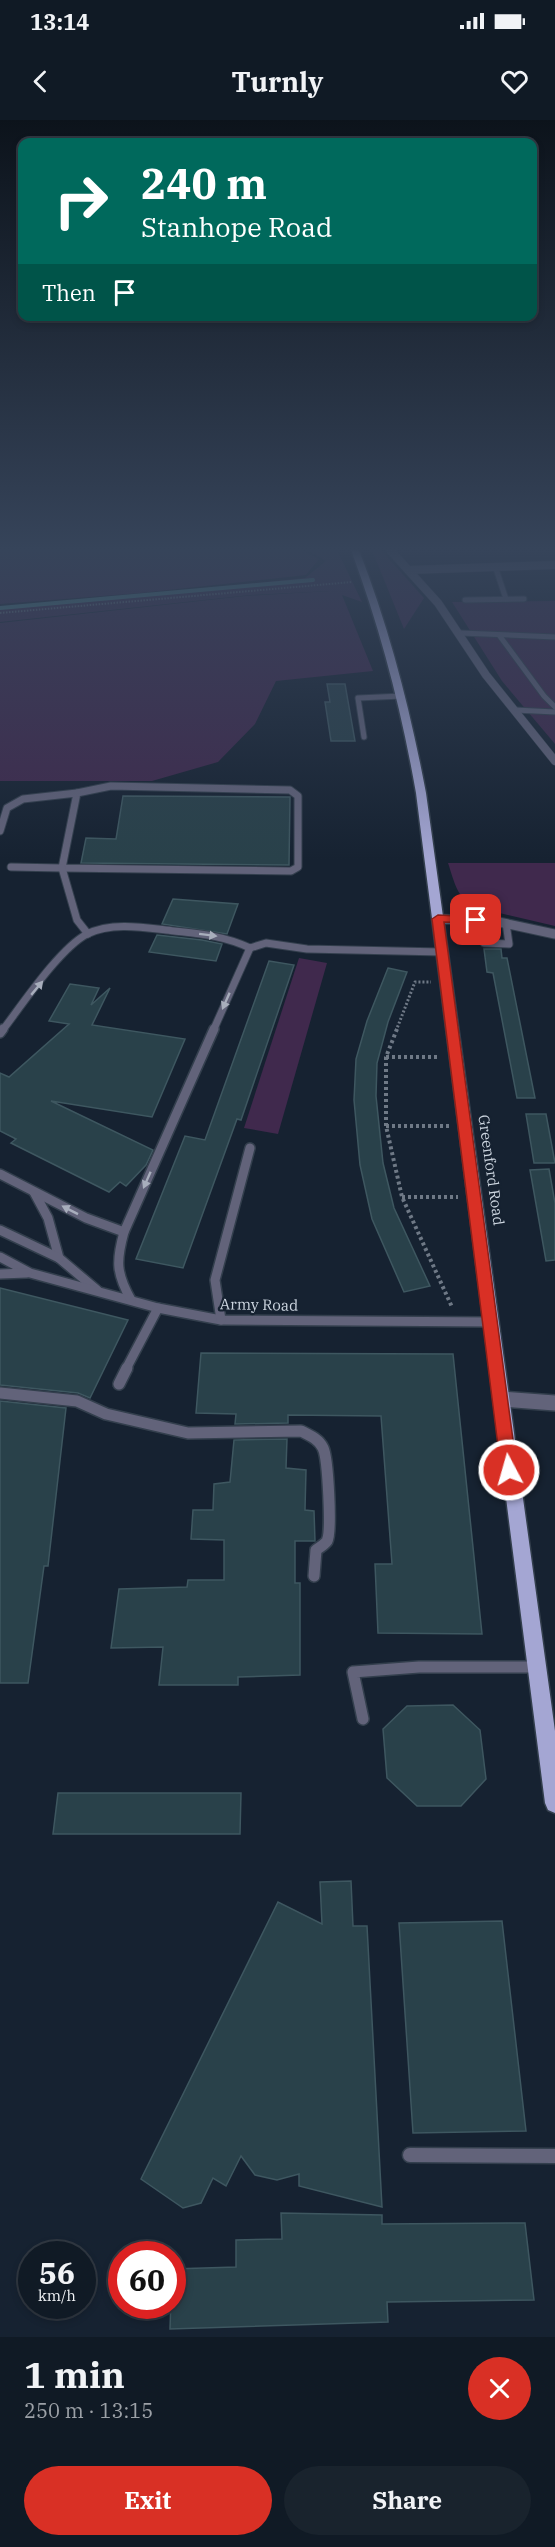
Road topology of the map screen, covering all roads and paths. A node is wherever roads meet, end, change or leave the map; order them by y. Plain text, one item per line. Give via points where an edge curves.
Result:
1 (391, 653) edge
2 (473, 653) edge
3 (513, 653) edge
4 (402, 696) junction
5 (555, 706) edge
6 (515, 710) junction
7 (555, 712) edge
8 (364, 737) dead end
9 (555, 761) edge
10 (77, 794) junction
11 (0, 831) edge
12 (11, 867) dead end
13 (62, 869) junction
14 (438, 919) junction
15 (506, 922) junction
16 (88, 934) junction
17 (555, 934) edge
18 (484, 943) dead end
19 (250, 948) junction
20 (442, 952) junction
21 (446, 982) junction
22 (0, 1033) edge
23 (386, 1057) junction
24 (456, 1057) junction
25 (386, 1126) junction
26 (465, 1126) junction
27 (250, 1148) dead end
28 (0, 1174) edge
29 (33, 1191) junction
30 (402, 1197) junction
31 (475, 1197) junction
32 (0, 1230) edge
33 (124, 1232) junction
34 (0, 1257) edge
35 (59, 1258) junction
36 (30, 1273) junction
37 (0, 1274) edge
38 (99, 1291) junction
39 (131, 1300) junction
40 (158, 1308) junction
41 (221, 1320) junction
42 (459, 1321) junction
43 (492, 1322) junction
44 (119, 1384) dead end
45 (0, 1393) edge
46 (501, 1399) junction
47 (555, 1402) edge
48 (314, 1576) dead end
49 (536, 1667) junction
50 (363, 1719) dead end
51 (555, 1803) edge
52 (410, 2155) dead end
53 (555, 2156) edge

1 - 4 main road, Greenford Road
2 - 6 street
3 - 5 lane
4 - 8 lane via 358,698
4 - 14 main road, Greenford Road via 411,732
6 - 7 lane
6 - 9 street
10 - 11 lane via 22,799 7,808
10 - 13 lane
10 - 13 lane via 111,786 290,790 298,796 299,803 298,867 277,872
12 - 13 lane
13 - 16 lane via 77,920
14 - 15 street
14 - 20 main road, Greenford Road
15 - 17 street
15 - 18 lane via 509,944
16 -> 19 lane via 141,927 231,938
22 -> 16 lane via 72,946
19 - 20 lane via 266,943 307,949
19 -> 33 lane
20 - 21 main road, Greenford Road
21 - 23 path via 415,982
21 - 24 main road, Greenford Road
23 - 24 path
23 - 25 path
24 - 26 main road, Greenford Road
25 - 26 path
25 - 30 path
26 - 31 main road, Greenford Road
27 - 41 lane via 215,1280
28 - 29 lane
33 -> 29 lane
29 - 35 lane via 48,1218
30 - 31 path
30 - 42 path
31 - 43 main road, Greenford Road
32 - 35 lane
33 - 39 lane via 116,1262 119,1279
34 - 36 lane, Army Road
35 - 38 lane
36 - 37 lane
36 - 38 lane, Army Road
38 - 39 lane, Army Road
39 - 40 lane, Army Road
40 - 41 lane, Army Road
40 - 44 lane
41 - 42 lane, Army Road
42 - 43 lane, Army Road
43 - 46 main road, Greenford Road
45 - 48 lane via 77,1401 106,1414 188,1433 301,1431 312,1437 323,1448 329,1532 327,1541 316,1550
46 - 47 street
46 - 49 main road, Greenford Road
49 - 50 lane via 419,1667 354,1672
49 - 51 main road, Greenford Road
52 - 53 lane

